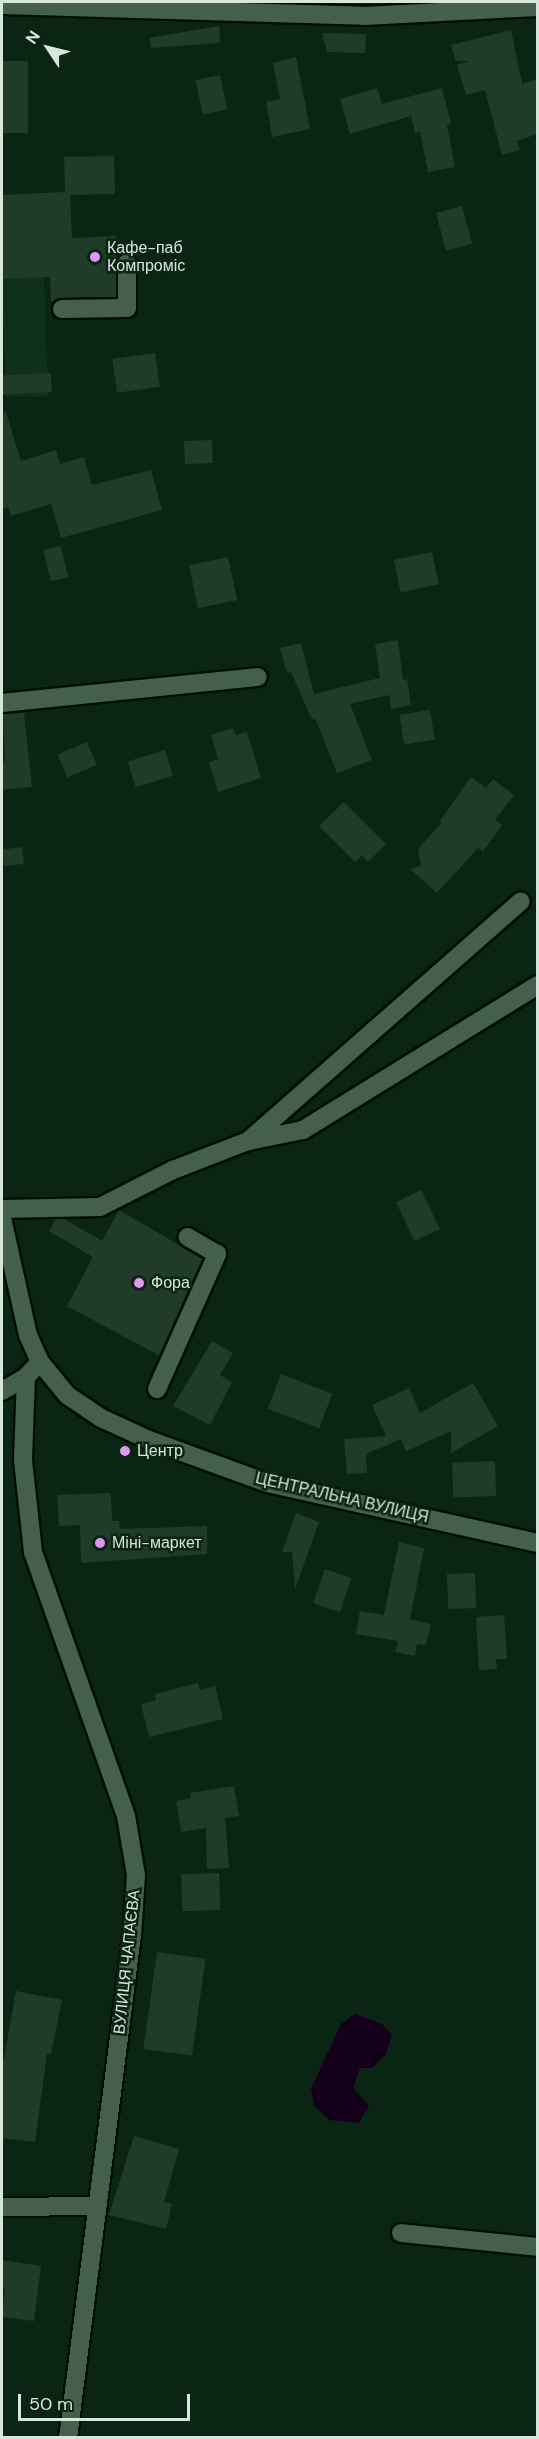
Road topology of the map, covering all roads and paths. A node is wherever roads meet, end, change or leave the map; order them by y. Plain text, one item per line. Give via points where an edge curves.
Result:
1 (2, 5) edge
2 (537, 7) edge
3 (363, 9) edge
4 (127, 263) dead end
5 (62, 309) dead end
6 (258, 677) dead end
7 (2, 704) edge
8 (521, 901) dead end
9 (537, 985) edge
10 (248, 1141) junction
11 (2, 1209) edge
12 (2, 1218) edge
13 (188, 1237) dead end
14 (40, 1362) junction
15 (26, 1377) junction
16 (157, 1389) dead end
17 (2, 1391) edge
18 (537, 1543) edge
19 (95, 2206) junction
20 (2, 2207) edge
21 (400, 2233) dead end
22 (537, 2247) edge
23 (68, 2438) edge

1 - 3 street
2 - 3 street
4 - 5 street via 128,308
6 - 7 street
8 - 10 street
9 - 10 street via 303,1130
10 - 11 street via 173,1170 100,1207
12 - 14 street, ЦЕНТРАЛЬНА ВУЛИЦЯ via 28,1335
13 - 16 street via 217,1254
14 - 15 street
14 - 18 street, ЦЕНТРАЛЬНА ВУЛИЦЯ via 67,1395 101,1418 246,1475
15 - 17 street
15 - 19 street, ВУЛИЦЯ ЧАПАЄВА via 23,1460 33,1552 126,1816 136,1875 132,1935
19 - 20 street
19 - 23 street, ВУЛИЦЯ ЧАПАЄВА
21 - 22 street

